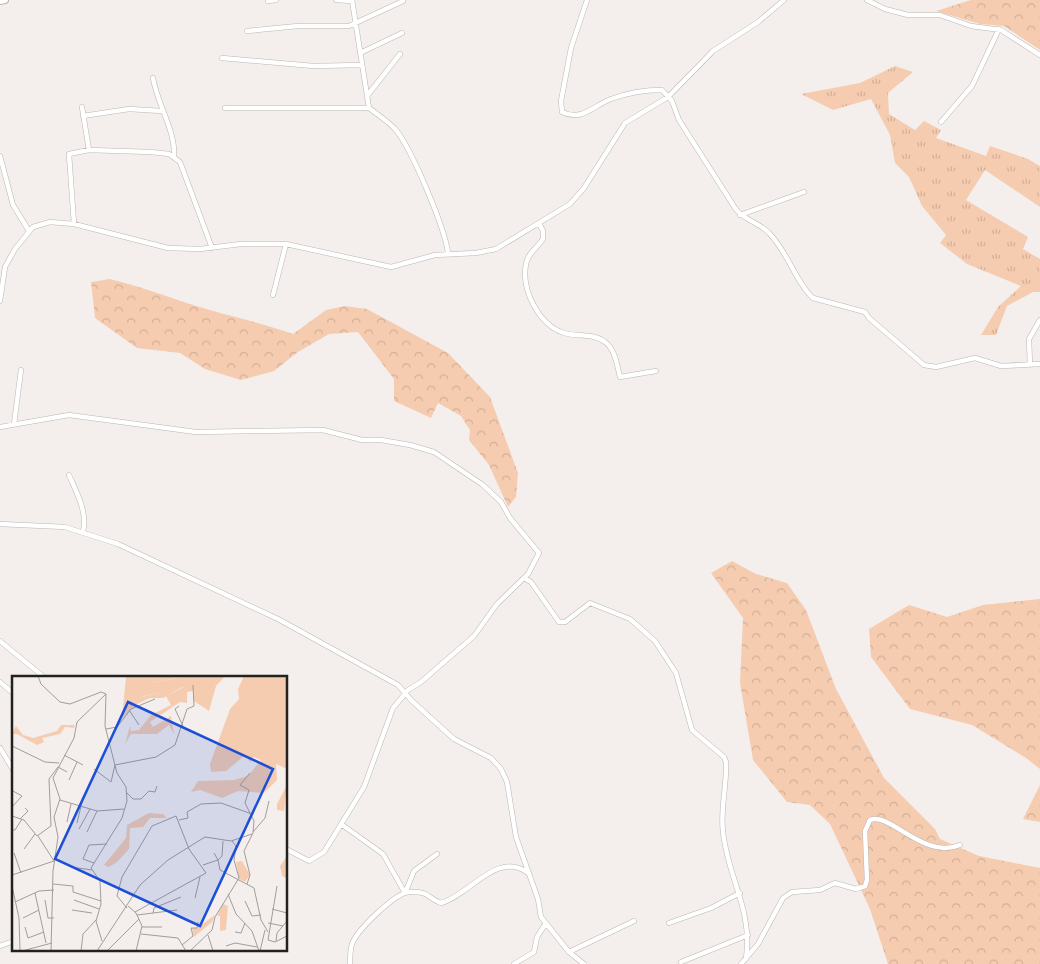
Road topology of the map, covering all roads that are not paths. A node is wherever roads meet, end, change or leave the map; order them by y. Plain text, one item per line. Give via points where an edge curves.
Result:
1 (5, 0) edge
2 (276, 0) edge
3 (336, 0) edge
4 (352, 0) edge
5 (403, 0) edge
6 (587, 0) edge
7 (784, 0) edge
8 (867, 0) edge
9 (268, 1) edge
10 (0, 2) edge
11 (356, 24) junction
12 (998, 29) junction
13 (247, 31) dead end
14 (402, 33) dead end
15 (360, 53) junction
16 (400, 54) dead end
17 (1040, 55) edge
18 (222, 58) dead end
19 (362, 65) junction
20 (153, 78) dead end
21 (367, 96) junction
22 (668, 97) junction
23 (82, 107) dead end
24 (225, 108) dead end
25 (369, 108) junction
26 (162, 111) junction
27 (84, 116) junction
28 (941, 122) dead end
29 (89, 150) junction
30 (0, 156) edge
31 (174, 157) junction
32 (804, 192) dead end
33 (740, 215) junction
34 (539, 223) junction
35 (74, 224) junction
36 (29, 230) junction
37 (286, 244) junction
38 (212, 248) junction
39 (448, 253) junction
40 (273, 295) dead end
41 (0, 301) edge
42 (1040, 320) edge
43 (1040, 364) edge
44 (1030, 365) junction
45 (21, 370) dead end
46 (656, 371) dead end
47 (14, 424) junction
48 (0, 427) edge
49 (69, 475) dead end
50 (0, 524) edge
51 (82, 531) junction
52 (524, 578) junction
53 (0, 641) edge
54 (44, 676) edge
55 (0, 682) edge
56 (12, 692) edge
57 (406, 693) junction
58 (0, 748) edge
59 (12, 768) edge
60 (341, 824) junction
61 (960, 846) dead end
62 (288, 850) edge
63 (437, 854) dead end
64 (528, 873) junction
65 (405, 893) junction
66 (740, 893) junction
67 (634, 921) dead end
68 (546, 923) junction
69 (669, 923) dead end
70 (748, 935) junction
71 (12, 942) edge
72 (0, 946) edge
73 (569, 952) junction
74 (746, 959) junction
75 (681, 962) dead end
76 (350, 964) edge
77 (514, 964) edge
78 (584, 964) edge
79 (741, 964) edge

1 - 10 street
2 - 9 street
3 - 4 street
4 - 11 street
5 - 11 street
6 - 22 street via 572,48 561,101 562,112 585,114 610,99 637,92 662,90
7 - 22 street via 714,51
8 - 12 street via 908,15 940,15 971,26
11 - 13 street
11 - 15 street
12 - 17 street
12 - 28 street via 972,86
14 - 15 street
15 - 19 street
16 - 21 street
18 - 19 street via 313,66
19 - 21 street
20 - 26 street
21 - 25 street
22 - 33 street via 679,120
22 - 34 street via 625,123 576,198
23 - 27 street
24 - 25 street
25 - 39 street via 390,124 402,140 446,237
26 - 27 street via 129,109
26 - 31 street via 174,145
27 - 29 street
29 - 31 street via 151,152
29 - 35 street via 72,152 68,157
30 - 36 street via 13,205
31 - 38 street via 180,162
32 - 33 street
33 - 44 street via 761,225 776,241 813,298 865,312 924,365 936,367 975,358 1001,366
34 - 39 street via 496,249
34 - 46 street via 543,239 530,253 526,274 530,296 545,321 565,334 594,337 606,342 620,377
35 - 36 street via 46,223
35 - 38 street via 168,248
36 - 41 street via 5,267
37 - 38 street
37 - 39 street via 391,267
37 - 40 street
42 - 44 street via 1028,339
43 - 44 street
45 - 47 street
47 - 48 street
47 - 52 street via 69,415 196,432 312,429 423,449 444,458 476,479 501,502 539,553
49 - 51 street via 80,504 84,522
50 - 51 street via 65,527
51 - 57 street via 118,544 278,619 391,680
52 - 57 street via 497,604 468,643
52 - 66 street via 559,622 565,622 590,603 634,622 650,635 669,660 680,682 692,730 726,762 723,831
53 - 54 street
55 - 56 street
57 - 60 street via 390,714 364,787
57 - 64 street via 454,739 491,758 502,769 516,837
58 - 59 street
60 - 62 street via 324,852 312,861 303,860
60 - 65 street via 383,854
61 - 74 street via 930,846 879,818 870,820 864,831 865,886 856,889 835,883 820,890 788,895 778,904 762,937
63 - 65 street via 414,871
64 - 65 street via 517,866 508,866 481,878 442,903 426,892
64 - 68 street
65 - 76 street via 360,930 352,944
66 - 69 street via 711,908
66 - 70 street
67 - 73 street
68 - 73 street
68 - 77 street via 537,937 534,952
70 - 74 street
70 - 75 street
71 - 72 street
73 - 78 street
74 - 79 street

